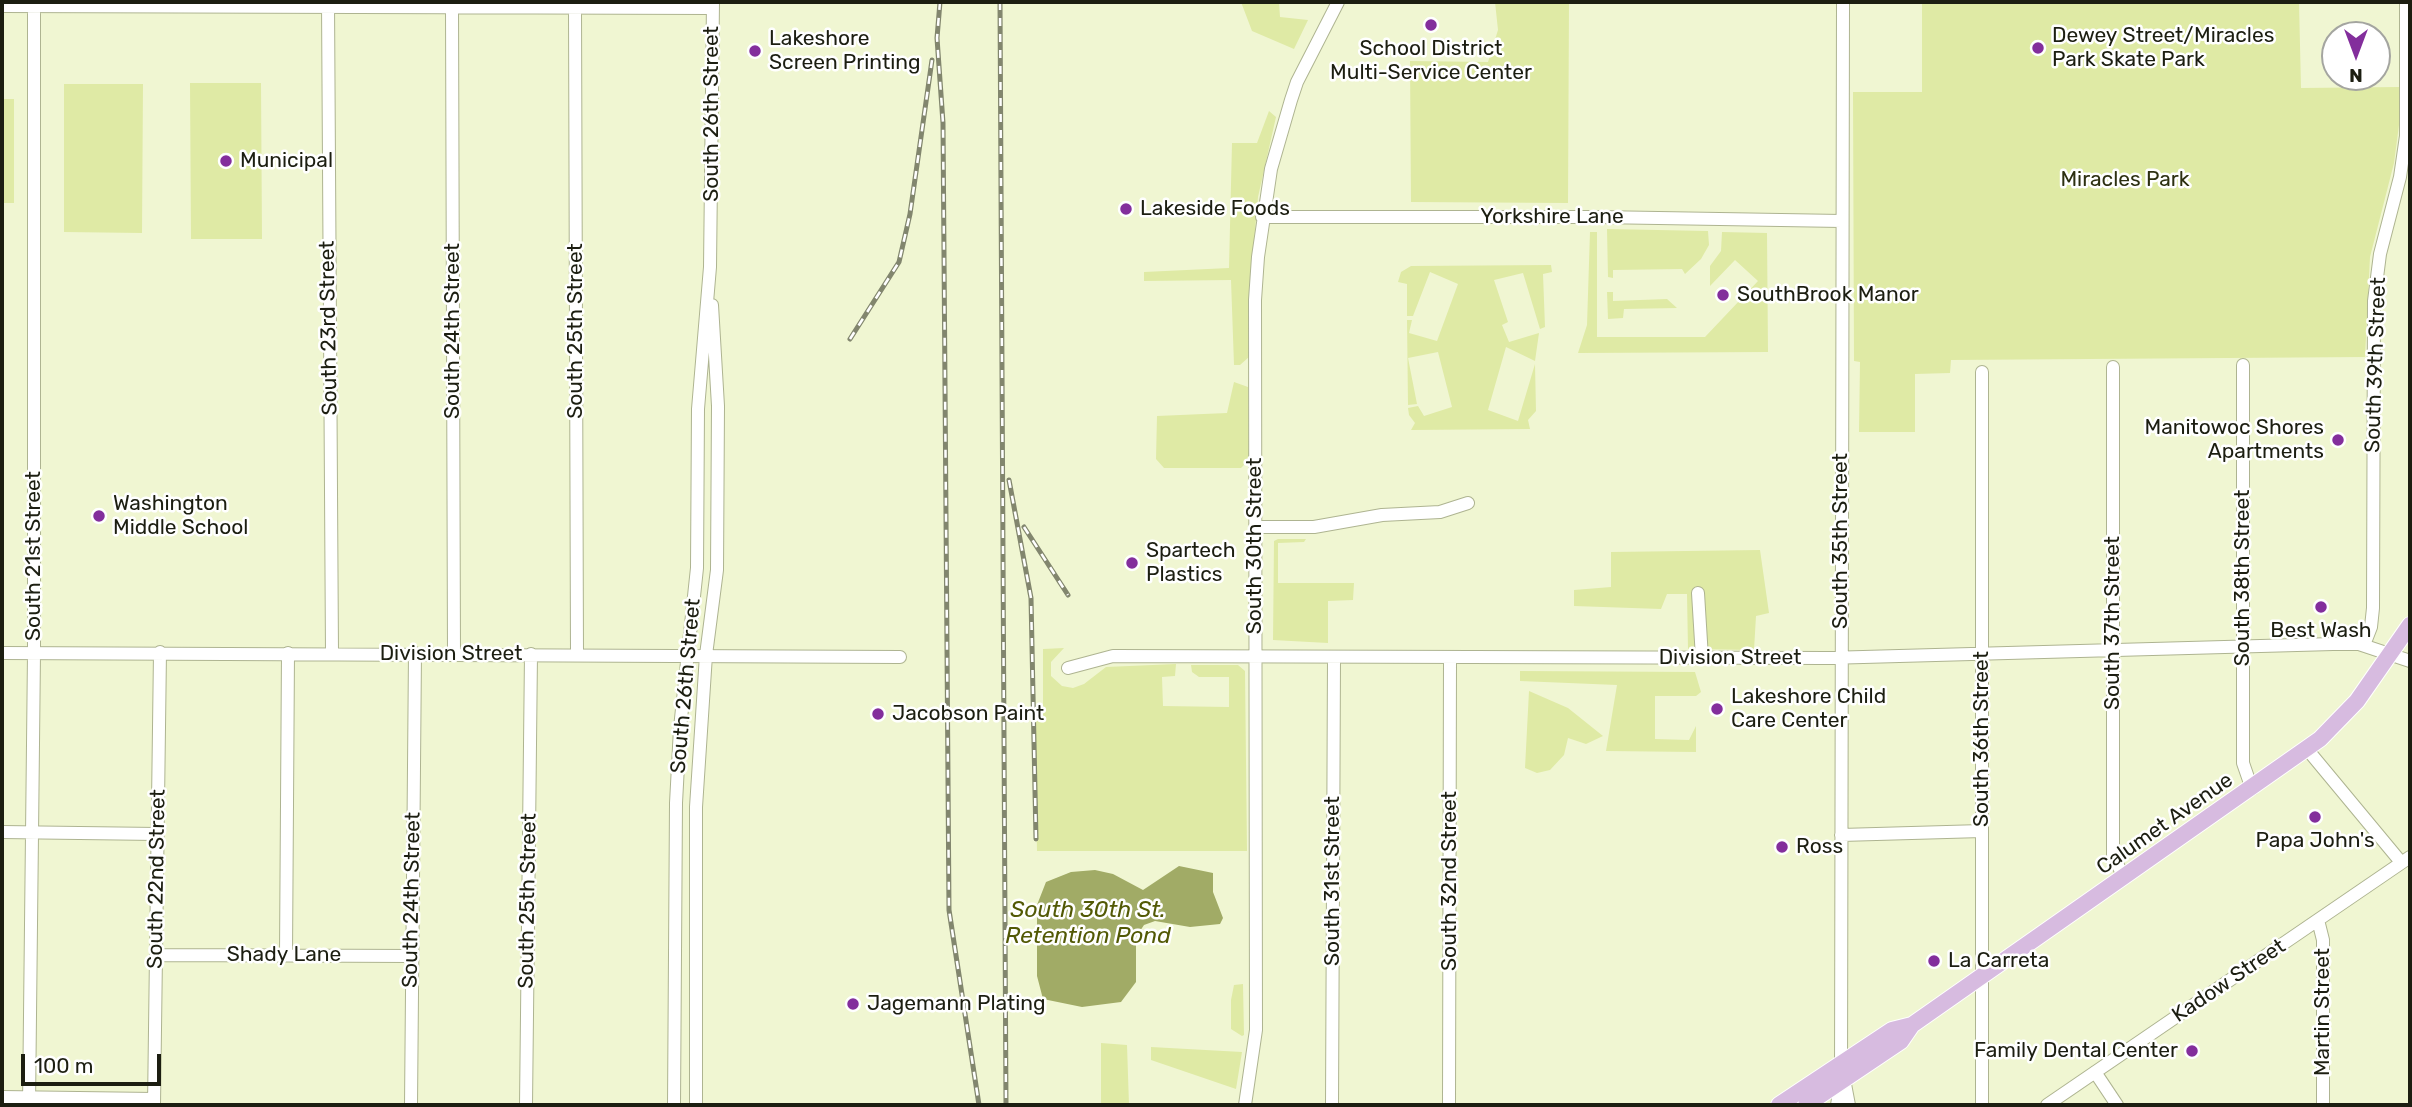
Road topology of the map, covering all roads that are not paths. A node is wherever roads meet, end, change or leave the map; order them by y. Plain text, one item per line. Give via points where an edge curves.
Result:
1 (1338, 2) edge
2 (1843, 2) edge
3 (2406, 2) edge
4 (328, 4) edge
5 (713, 5) edge
6 (2, 6) edge
7 (34, 6) junction
8 (452, 8) junction
9 (575, 8) junction
10 (2409, 77) edge
11 (1262, 217) junction
12 (1842, 221) junction
13 (710, 267) junction
14 (2243, 365) dead end
15 (2113, 367) dead end
16 (1982, 372) dead end
17 (1468, 503) dead end
18 (1255, 527) junction
19 (1698, 593) dead end
20 (2410, 625) edge
21 (2364, 645) junction
22 (2243, 648) junction
23 (2113, 651) junction
24 (160, 652) junction
25 (2, 653) edge
26 (34, 653) junction
27 (288, 653) junction
28 (332, 653) junction
29 (415, 653) junction
30 (2392, 653) junction
31 (454, 654) junction
32 (531, 654) junction
33 (577, 654) junction
34 (1982, 654) junction
35 (687, 655) junction
36 (706, 655) junction
37 (900, 657) dead end
38 (1256, 657) junction
39 (1450, 657) junction
40 (1334, 658) junction
41 (1702, 658) junction
42 (1841, 658) junction
43 (2410, 661) edge
44 (1068, 668) dead end
45 (2307, 749) junction
46 (2252, 789) junction
47 (1982, 831) junction
48 (2, 832) edge
49 (32, 832) junction
50 (157, 834) junction
51 (1841, 835) junction
52 (2405, 859) edge
53 (2124, 878) junction
54 (2318, 920) junction
55 (156, 955) junction
56 (286, 955) junction
57 (412, 956) junction
58 (1982, 976) junction
59 (1912, 1025) junction
60 (1841, 1063) junction
61 (2095, 1072) junction
62 (1841, 1080) junction
63 (2, 1097) edge
64 (29, 1101) edge
65 (154, 1102) edge
66 (411, 1105) edge
67 (526, 1105) edge
68 (674, 1105) edge
69 (696, 1105) edge
70 (1245, 1105) edge
71 (1332, 1105) edge
72 (1449, 1105) edge
73 (1779, 1105) edge
74 (1806, 1105) edge
75 (1837, 1105) edge
76 (1849, 1105) edge
77 (1982, 1105) edge
78 (2047, 1105) edge
79 (2117, 1105) edge
80 (2323, 1105) edge

1 - 11 street, South 30th Street via 1297,82
2 - 12 street, South 35th Street
3 - 10 street, South 39th Street
4 - 7 street
4 - 8 street
4 - 28 street, South 23rd Street
5 - 9 street
5 - 13 street, South 26th Street
6 - 7 street
7 - 26 street, South 21st Street
8 - 9 street
8 - 31 street, South 24th Street
9 - 33 street, South 25th Street
10 - 21 street, South 39th Street via 2400,177 2380,254 2374,301 2373,608
11 - 12 street, Yorkshire Lane
11 - 18 street, South 30th Street via 1255,300
12 - 42 street, South 35th Street
13 - 35 street, South 26th Street via 698,409 697,568
13 - 36 street, South 26th Street via 718,447 717,570
14 - 22 street, South 38th Street
15 - 23 street, South 37th Street
16 - 34 street, South 36th Street
17 - 18 street via 1440,512 1382,515 1314,527
18 - 38 street, South 30th Street
19 - 41 street
20 - 30 main road, Calumet Avenue
21 - 22 street, Division Street
21 - 30 street, Division Street
22 - 23 street, Division Street
22 - 46 street, South 38th Street via 2243,763
23 - 34 street, Division Street
23 - 53 street, South 37th Street via 2113,855
24 - 26 street, Division Street
24 - 27 street, Division Street
24 - 50 street, South 22nd Street
25 - 26 street, Division Street
26 - 49 street, South 21st Street
27 - 28 street, Division Street
27 - 56 street
28 - 29 street, Division Street
29 - 31 street, Division Street
29 - 57 street, South 24th Street
30 - 43 street
30 - 45 main road, Calumet Avenue via 2357,701
31 - 32 street, Division Street
32 - 33 street, Division Street
32 - 67 street, South 25th Street
33 - 35 street, Division Street
34 - 42 street, Division Street
34 - 47 street, South 36th Street
35 - 36 street, Division Street
35 - 68 street, South 26th Street via 676,803
36 - 37 street, Division Street
36 - 69 street, South 26th Street via 696,807
38 - 40 street, Division Street
38 - 44 street, Division Street via 1113,656
38 - 70 street, South 30th Street via 1256,1030
39 - 40 street, Division Street
39 - 41 street, Division Street
39 - 72 street, South 32nd Street
40 - 71 street, South 31st Street
41 - 42 street, Division Street
42 - 51 street, South 35th Street
45 - 46 main road, Calumet Avenue
45 - 52 street
46 - 53 main road, Calumet Avenue
47 - 51 street
47 - 58 street, South 36th Street
48 - 49 street
49 - 50 street
49 - 64 street, South 21st Street
50 - 55 street, South 22nd Street
51 - 60 street, South 35th Street
52 - 54 street, Kadow Street
53 - 58 main road, Calumet Avenue
54 - 61 street, Kadow Street
54 - 80 street, Martin Street via 2323,940
55 - 56 street, Shady Lane
55 - 65 street, South 22nd Street
56 - 57 street, Shady Lane
57 - 66 street, South 24th Street
58 - 59 main road, Calumet Avenue
58 - 77 street, South 36th Street
59 - 60 main road, Calumet Avenue via 1892,1030
59 - 62 main road, Calumet Avenue via 1901,1041
60 - 62 street, South 35th Street
60 - 73 main road, Calumet Avenue
61 - 78 street, Kadow Street
61 - 79 street
62 - 74 main road, Calumet Avenue
62 - 75 street, South 35th Street
62 - 76 street, South 35th Street
63 - 64 street
64 - 65 street

